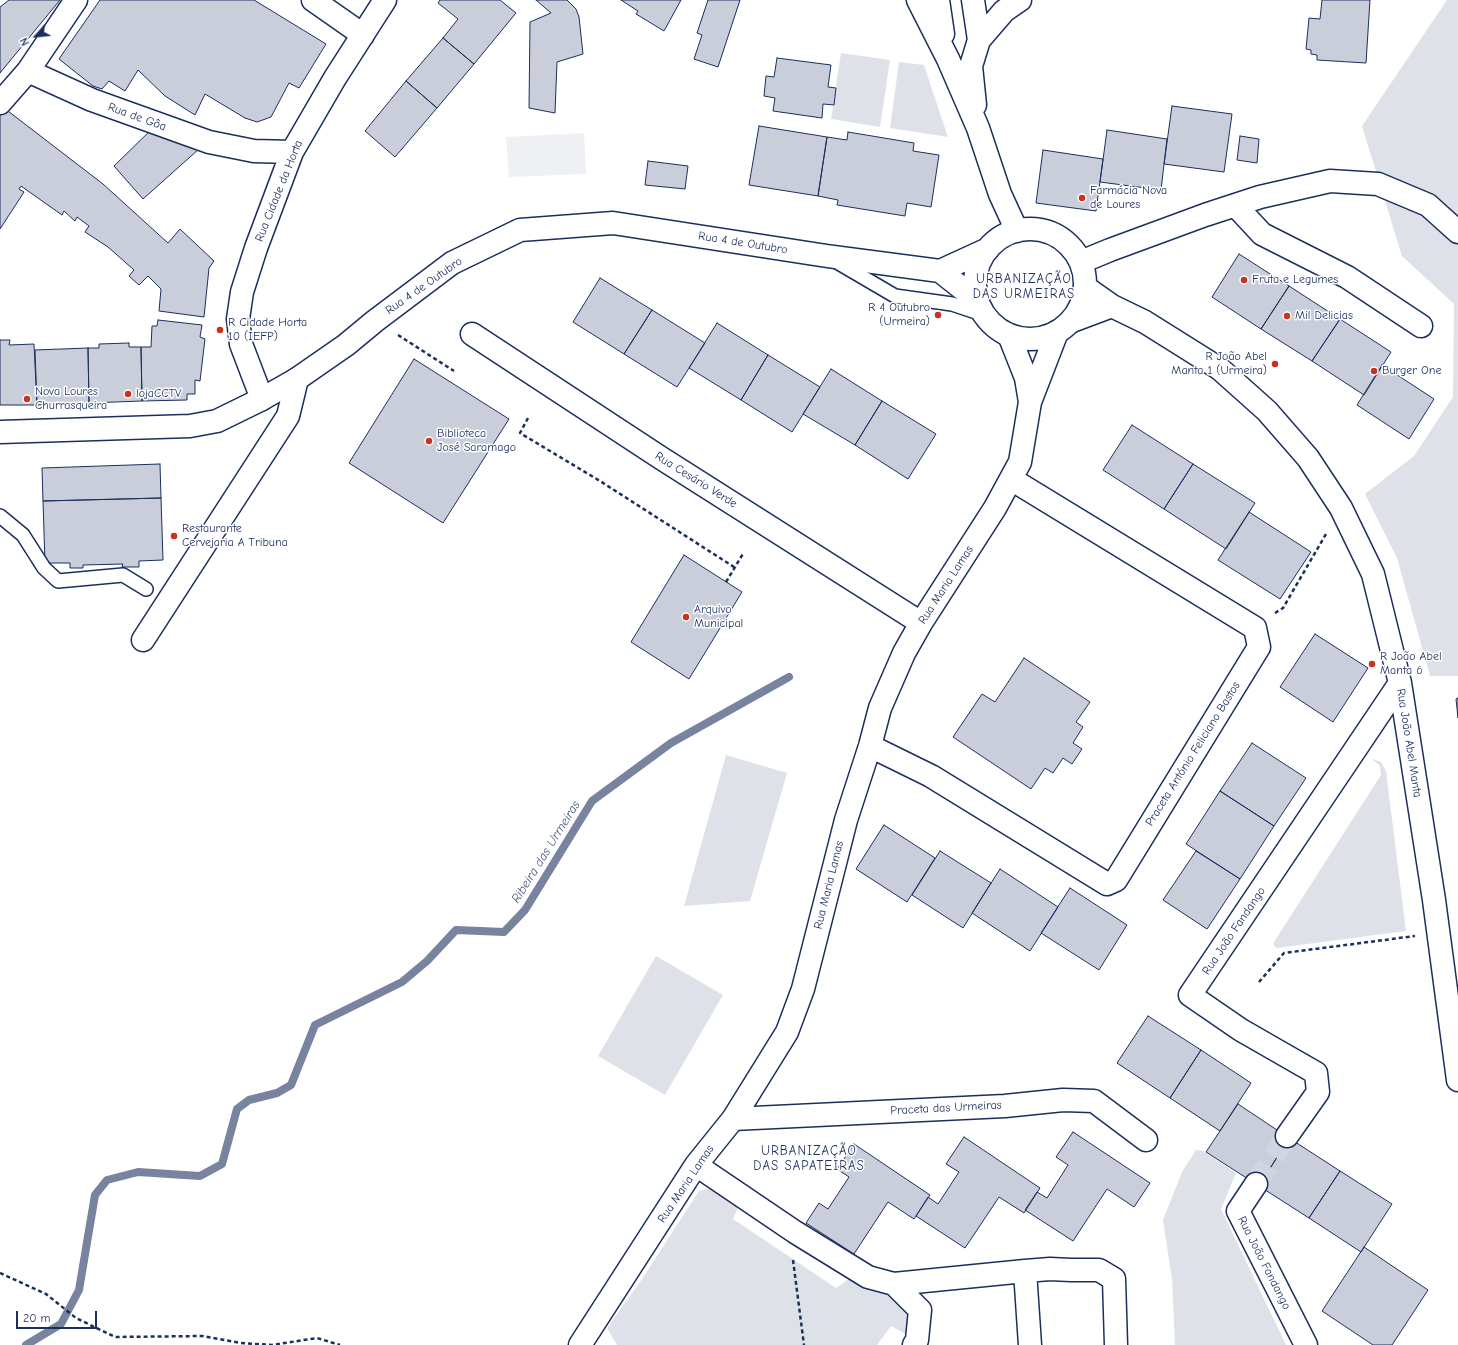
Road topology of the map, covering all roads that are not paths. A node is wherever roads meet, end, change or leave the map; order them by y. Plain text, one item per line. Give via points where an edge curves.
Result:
1 (76, 0) edge
2 (313, 0) edge
3 (385, 0) edge
4 (918, 0) edge
5 (938, 0) edge
6 (972, 0) edge
7 (1020, 0) edge
8 (363, 35) junction
9 (979, 40) junction
10 (948, 58) junction
11 (28, 71) junction
12 (0, 102) edge
13 (978, 128) junction
14 (292, 152) junction
15 (1235, 205) junction
16 (1017, 231) junction
17 (1458, 232) edge
18 (988, 249) junction
19 (827, 256) junction
20 (1081, 262) junction
21 (940, 271) junction
22 (1085, 287) junction
23 (1112, 306) junction
24 (982, 308) junction
25 (1420, 326) dead end
26 (1064, 327) junction
27 (472, 334) dead end
28 (1009, 335) junction
29 (297, 379) junction
30 (262, 400) junction
31 (1030, 402) junction
32 (0, 432) edge
33 (1011, 479) junction
34 (0, 516) edge
35 (146, 589) dead end
36 (922, 623) junction
37 (143, 640) dead end
38 (1400, 683) junction
39 (870, 746) junction
40 (1458, 1080) edge
41 (733, 1119) junction
42 (1287, 1136) tunnel mouth
43 (1146, 1140) dead end
44 (696, 1165) junction
45 (1256, 1184) tunnel mouth
46 (1025, 1271) junction
47 (894, 1284) junction
48 (581, 1345) edge
49 (914, 1345) edge
50 (1030, 1345) edge
51 (1116, 1345) edge
52 (1306, 1345) edge

1 - 11 street
2 - 8 street
3 - 8 street, Rua Cidade da Horta
4 - 10 street
5 - 10 street
6 - 9 street
7 - 9 street via 1004,11
8 - 14 street, Rua Cidade da Horta
9 - 13 street via 971,66
10 - 13 street
11 - 12 street
11 - 14 street, Rua de Gôa via 92,100 209,142 254,151
13 - 16 street via 1000,194
14 - 30 street, Rua Cidade da Horta via 256,248 242,292 238,320 241,344
15 - 17 street via 1330,181 1378,184 1428,205
15 - 20 street
15 - 25 street via 1262,234 1347,277
16 - 18 street via 1001,238
16 - 20 street via 1036,229 1055,235 1070,246
18 - 21 street
18 - 24 street via 979,265 976,283
19 - 21 street, Rua 4 de Outubro
19 - 24 lane via 894,296
19 - 29 street, Rua 4 de Outubro via 613,223 520,230 452,263 346,345
20 - 22 street
21 - 24 street
22 - 23 street, Rua João Abel Manta
22 - 26 street via 1082,305
23 - 26 street
23 - 38 street, Rua João Abel Manta via 1145,322 1220,369 1266,411 1302,452 1341,508 1373,574
24 - 28 street via 996,327
26 - 28 street via 1040,339 1024,339
26 - 31 street, Rua Maria Lamas
27 - 36 street, Rua Cesário Verde via 661,458
28 - 31 street, Rua Maria Lamas via 1026,378
29 - 30 street, Rua 4 de Outubro
29 - 37 street via 288,416
30 - 32 street, Rua 4 de Outubro via 217,421 190,426
31 - 33 street, Rua Maria Lamas via 1020,462
33 - 36 street, Rua Maria Lamas
33 - 39 street, Praceta António Feliciano Bastos via 1255,628 1259,648 1116,880 1108,884 931,776
34 - 35 lane via 23,535 44,568 58,582 123,575
36 - 39 street, Rua Maria Lamas via 904,653 880,708
38 - 40 street, Rua João Abel Manta via 1439,932
38 - 42 street, Rua João Fandango via 1190,995 1241,1030 1316,1073 1318,1092
39 - 41 street, Rua Maria Lamas via 846,820 803,989 787,1032
41 - 43 street, Praceta das Urmeiras via 1005,1106 1063,1100 1094,1101
41 - 44 street, Rua Maria Lamas
44 - 47 street via 795,1232 868,1277
44 - 48 street, Rua Maria Lamas
45 - 52 street, Rua João Fandango via 1238,1212
46 - 47 street
46 - 50 street
46 - 51 street via 1099,1270 1114,1279
47 - 49 street via 920,1310 917,1340

